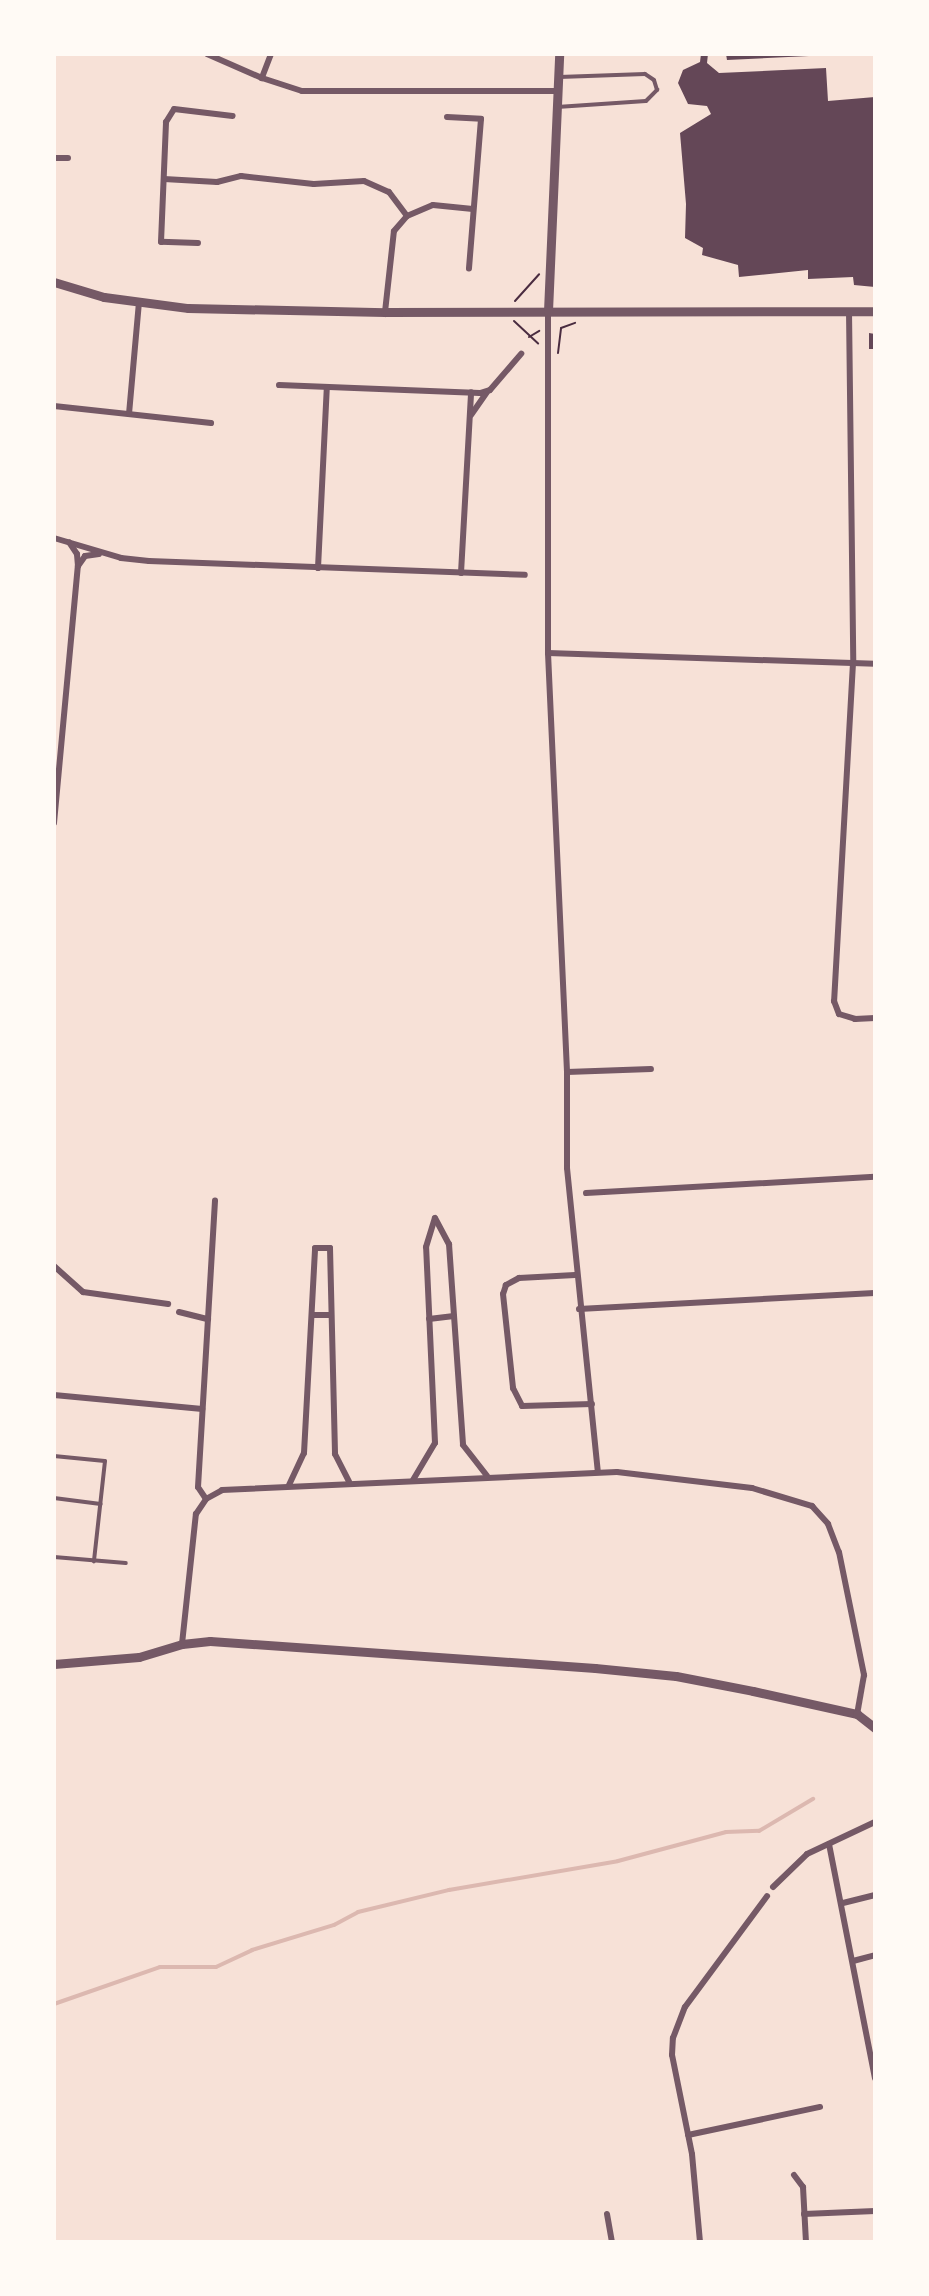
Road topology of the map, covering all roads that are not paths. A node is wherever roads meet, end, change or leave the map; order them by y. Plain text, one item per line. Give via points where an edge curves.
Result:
1 (207, 54) edge
2 (271, 54) edge
3 (559, 54) edge
4 (558, 77) junction
5 (262, 78) junction
6 (558, 91) junction
7 (557, 107) junction
8 (233, 116) dead end
9 (447, 117) dead end
10 (54, 158) edge
11 (68, 159) dead end
12 (164, 179) junction
13 (473, 209) junction
14 (408, 216) junction
15 (198, 243) dead end
16 (469, 269) dead end
17 (54, 282) edge
18 (139, 303) junction
19 (548, 311) junction
20 (849, 311) junction
21 (875, 311) edge
22 (385, 312) junction
23 (521, 354) dead end
24 (279, 385) dead end
25 (327, 387) junction
26 (490, 390) junction
27 (471, 392) junction
28 (54, 406) edge
29 (129, 414) junction
30 (469, 419) junction
31 (211, 423) dead end
32 (54, 538) edge
33 (68, 541) junction
34 (105, 553) junction
35 (78, 566) junction
36 (318, 568) junction
37 (461, 573) junction
38 (525, 575) dead end
39 (548, 653) junction
40 (853, 663) junction
41 (875, 663) edge
42 (54, 823) edge
43 (875, 1018) edge
44 (651, 1069) dead end
45 (567, 1072) junction
46 (875, 1177) edge
47 (586, 1193) dead end
48 (215, 1201) dead end
49 (54, 1266) edge
50 (575, 1275) junction
51 (875, 1293) edge
52 (168, 1304) dead end
53 (579, 1309) junction
54 (179, 1312) dead end
55 (312, 1315) junction
56 (331, 1315) junction
57 (454, 1316) junction
58 (208, 1319) junction
59 (429, 1319) junction
60 (54, 1395) edge
61 (592, 1404) junction
62 (202, 1409) junction
63 (54, 1456) edge
64 (598, 1471) junction
65 (487, 1476) junction
66 (413, 1480) junction
67 (350, 1482) junction
68 (289, 1485) junction
69 (54, 1498) edge
70 (206, 1498) junction
71 (101, 1504) junction
72 (54, 1557) edge
73 (94, 1561) junction
74 (126, 1563) dead end
75 (182, 1644) junction
76 (54, 1664) edge
77 (857, 1714) junction
78 (875, 1728) edge
79 (875, 1822) edge
80 (829, 1844) junction
81 (773, 1887) dead end
82 (767, 1896) dead end
83 (875, 1896) edge
84 (843, 1903) junction
85 (875, 1956) edge
86 (853, 1961) junction
87 (875, 2079) edge
88 (820, 2107) dead end
89 (688, 2135) junction
90 (794, 2175) dead end
91 (875, 2211) edge
92 (607, 2214) dead end
93 (804, 2214) junction
94 (612, 2242) edge
95 (700, 2242) edge
96 (806, 2242) edge

1 - 5 street
2 - 5 street
3 - 4 street
4 - 6 street
4 - 7 lane via 645,74 654,80 657,90 646,101
5 - 6 street via 302,91
6 - 7 street
7 - 19 street
8 - 12 street via 174,109 166,122
9 - 13 street via 481,119
10 - 11 street
12 - 14 street via 217,182 241,176 314,184 363,181 389,192
12 - 15 street via 161,242
13 - 14 street via 433,205
13 - 16 street
14 - 22 street via 394,231 390,244
17 - 18 street
18 - 22 street via 188,308
18 - 29 street
19 - 20 street
19 - 22 street
19 - 39 street
20 - 21 street
20 - 40 street
23 - 26 street
24 - 25 street
25 - 27 street
25 - 36 street
26 - 27 street
26 - 30 street via 478,401
27 - 30 street
28 - 29 street
29 - 31 street
30 - 37 street
32 - 33 street
33 - 34 street
33 - 35 street via 77,554
34 - 35 street via 85,556
34 - 36 street via 149,561
35 - 42 street
36 - 37 street
37 - 38 street
39 - 40 street
39 - 45 street
40 - 41 street
40 - 43 street via 834,1001 839,1014 855,1019
44 - 45 street
45 - 50 street via 567,1168
46 - 47 street
48 - 58 street
49 - 52 street via 83,1292
50 - 53 street
50 - 61 street via 519,1278 506,1285 503,1294 513,1388 522,1406
51 - 53 street
53 - 61 street
54 - 58 street
55 - 56 street
55 - 56 street via 315,1248 330,1248
55 - 68 street via 304,1453
56 - 67 street via 334,1454
57 - 59 street
57 - 59 street via 449,1244 435,1218 426,1246
57 - 65 street via 463,1445
58 - 62 street
59 - 66 street via 435,1443
60 - 62 street
61 - 64 street
62 - 70 street via 198,1487
63 - 71 lane via 105,1461
64 - 65 street
64 - 77 street via 752,1488 812,1506 828,1524 839,1552 864,1676
65 - 66 street
66 - 67 street
67 - 68 street
68 - 70 street via 222,1490
69 - 71 lane
70 - 75 street via 196,1514
71 - 73 lane
72 - 73 lane
73 - 74 lane
75 - 76 street via 139,1657
75 - 77 street via 246,1642 618,1670 695,1680
77 - 78 street
79 - 80 street
80 - 81 street via 796,1862
80 - 84 street
82 - 89 street via 679,2019 672,2055
83 - 84 street
84 - 86 street
85 - 86 street
86 - 87 street
88 - 89 street
89 - 95 street
90 - 93 street via 803,2187
91 - 93 street
92 - 94 street
93 - 96 street

